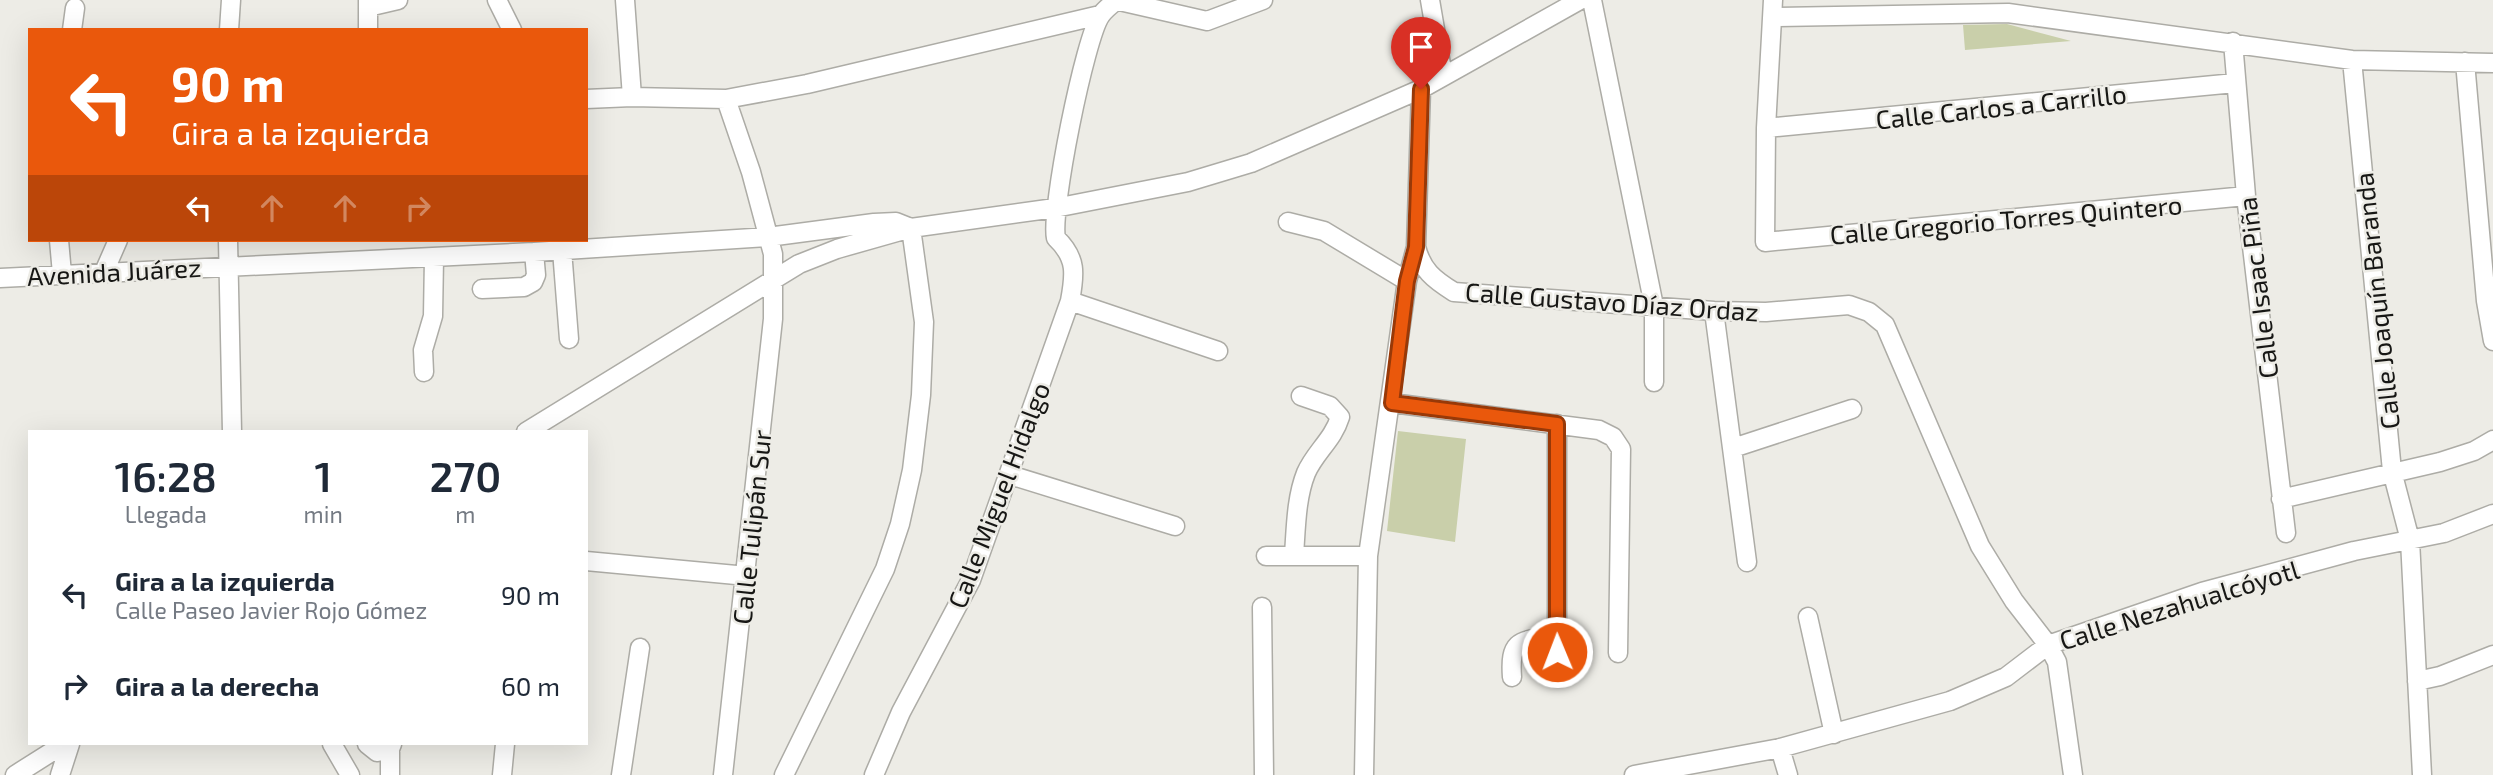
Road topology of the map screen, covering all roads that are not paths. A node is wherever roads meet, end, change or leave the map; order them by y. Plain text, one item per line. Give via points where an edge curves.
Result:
1 (231, 0) edge
2 (398, 0) edge
3 (497, 0) edge
4 (625, 0) edge
5 (1116, 0) edge
6 (1180, 0) edge
7 (1263, 0) edge
8 (1430, 0) edge
9 (1580, 0) edge
10 (1592, 0) edge
11 (368, 4) edge
12 (75, 8) dead end
13 (1773, 9) edge
14 (1100, 15) junction
15 (1189, 18) junction
16 (72, 28) edge
17 (229, 28) edge
18 (368, 28) edge
19 (511, 28) edge
20 (2233, 42) junction
21 (2352, 60) junction
22 (2465, 62) junction
23 (2493, 63) edge
24 (1443, 76) junction
25 (2235, 83) junction
26 (1421, 89) junction
27 (632, 96) junction
28 (588, 99) edge
29 (726, 99) junction
30 (1766, 128) junction
31 (2484, 177) edge
32 (2246, 197) junction
33 (1055, 208) junction
34 (1288, 222) dead end
35 (911, 228) junction
36 (768, 237) junction
37 (59, 242) edge
38 (117, 242) edge
39 (228, 242) edge
40 (1416, 247) junction
41 (562, 250) junction
42 (534, 252) junction
43 (434, 258) junction
44 (228, 265) junction
45 (104, 272) junction
46 (62, 274) junction
47 (0, 278) edge
48 (773, 278) junction
49 (1407, 281) junction
50 (482, 289) dead end
51 (2490, 300) edge
52 (1070, 301) junction
53 (1654, 306) junction
54 (1714, 312) junction
55 (569, 339) dead end
56 (2493, 341) edge
57 (1218, 351) dead end
58 (424, 372) dead end
59 (1654, 382) dead end
60 (1301, 396) dead end
61 (1392, 403) junction
62 (1852, 409) dead end
63 (1557, 424) junction
64 (232, 430) edge
65 (529, 430) edge
66 (2493, 440) edge
67 (1733, 448) junction
68 (2392, 471) junction
69 (1010, 475) junction
70 (2281, 499) junction
71 (2493, 514) edge
72 (1175, 526) dead end
73 (2286, 533) dead end
74 (2410, 540) junction
75 (1294, 555) junction
76 (1266, 556) dead end
77 (1368, 556) junction
78 (588, 561) edge
79 (1747, 562) dead end
80 (747, 576) junction
81 (1262, 607) dead end
82 (1808, 617) dead end
83 (2048, 645) junction
84 (640, 649) dead end
85 (1618, 653) dead end
86 (2493, 655) edge
87 (1513, 677) dead end
88 (2417, 681) junction
89 (1833, 734) junction
90 (62, 745) edge
91 (70, 745) edge
92 (333, 745) edge
93 (368, 745) edge
94 (505, 745) edge
95 (391, 746) edge
96 (1780, 748) junction
97 (15, 775) edge
98 (60, 775) edge
99 (350, 775) edge
100 (390, 775) edge
101 (502, 775) edge
102 (621, 775) edge
103 (723, 775) edge
104 (784, 775) edge
105 (874, 775) edge
106 (1264, 775) edge
107 (1364, 775) edge
108 (1634, 775) edge
109 (1788, 775) edge
110 (2073, 775) edge
111 (2422, 775) edge

1 - 17 street
2 - 11 street
3 - 19 street
4 - 27 street
5 - 14 street
5 - 15 street
6 - 15 street
7 - 15 street via 1207,20
8 - 24 street
9 - 24 street
10 - 53 street
11 - 18 street
12 - 16 street
13 - 20 street via 2008,13
13 - 30 street
14 - 29 street
14 - 33 street, Calle Miguel Hidalgo via 1089,43
20 - 21 street
20 - 25 street, Calle Isaac Piña
21 - 22 street
21 - 68 street, Calle Joaquín Baranda
22 - 23 street
22 - 31 street
24 - 26 street
25 - 30 street, Calle Carlos a Carrillo
25 - 32 street, Calle Isaac Piña
26 - 33 street via 1251,163 1188,182
26 - 40 street
27 - 28 street
27 - 29 street
29 - 36 street, Calle Tulipán Sur
30 - 32 street, Calle Gregorio Torres Quintero via 1765,242
31 - 51 street
32 - 70 street, Calle Isaac Piña
33 - 35 street
33 - 52 street, Calle Miguel Hidalgo via 1056,238 1073,260
34 - 49 street via 1324,231
35 - 36 street, Avenida Juárez via 896,222 874,223
35 - 48 street via 837,249
35 - 104 street via 924,322 921,395 900,524 885,569
36 - 41 street, Avenida Juárez
36 - 48 street, Calle Tulipán Sur
37 - 46 street
38 - 45 street
39 - 44 street
40 - 49 street
40 - 53 street, Calle Gustavo Díaz Ordaz via 1420,263 1433,279 1454,292
41 - 42 street, Avenida Juárez
41 - 55 street
42 - 43 street, Avenida Juárez
42 - 50 street via 533,282 524,287
43 - 44 street, Avenida Juárez
43 - 58 street via 433,316 423,350
44 - 45 street, Avenida Juárez
44 - 64 street
45 - 46 street, Avenida Juárez
46 - 47 street, Avenida Juárez
48 - 65 street
48 - 80 street, Calle Tulipán Sur via 773,319
49 - 61 street
51 - 56 street
52 - 57 street
52 - 69 street, Calle Miguel Hidalgo
53 - 54 street, Calle Gustavo Díaz Ordaz
53 - 59 street
54 - 67 street
54 - 83 street, Calle Gustavo Díaz Ordaz via 1849,305 1869,312 1885,325 1980,546
60 - 75 street via 1330,406 1340,417 1335,433 1307,471
61 - 63 street
61 - 77 street
62 - 67 street
63 - 85 street via 1599,430 1613,437 1621,449
63 - 87 street via 1557,644 1530,639 1516,646 1510,654
66 - 68 street via 2463,455
67 - 79 street
68 - 70 street
68 - 74 street, Calle Joaquín Baranda
69 - 72 street
69 - 105 street, Calle Miguel Hidalgo via 971,579 901,712
70 - 73 street, Calle Isaac Piña
71 - 74 street, Calle Nezahualcóyotl
74 - 83 street, Calle Nezahualcóyotl via 2202,593
74 - 88 street, Calle Joaquín Baranda
75 - 76 street
75 - 77 street
77 - 107 street
78 - 80 street
80 - 103 street, Calle Tulipán Sur
81 - 106 street
82 - 89 street
83 - 89 street, Calle Nezahualcóyotl via 2006,677 1950,701
83 - 110 street, Calle Gustavo Díaz Ordaz via 2061,679
84 - 102 street
86 - 88 street
88 - 111 street, Calle Joaquín Baranda
89 - 96 street, Calle Nezahualcóyotl
90 - 97 street
91 - 98 street
92 - 99 street
93 - 95 street via 377,752
94 - 101 street
95 - 100 street
96 - 108 street, Calle Nezahualcóyotl
96 - 109 street

